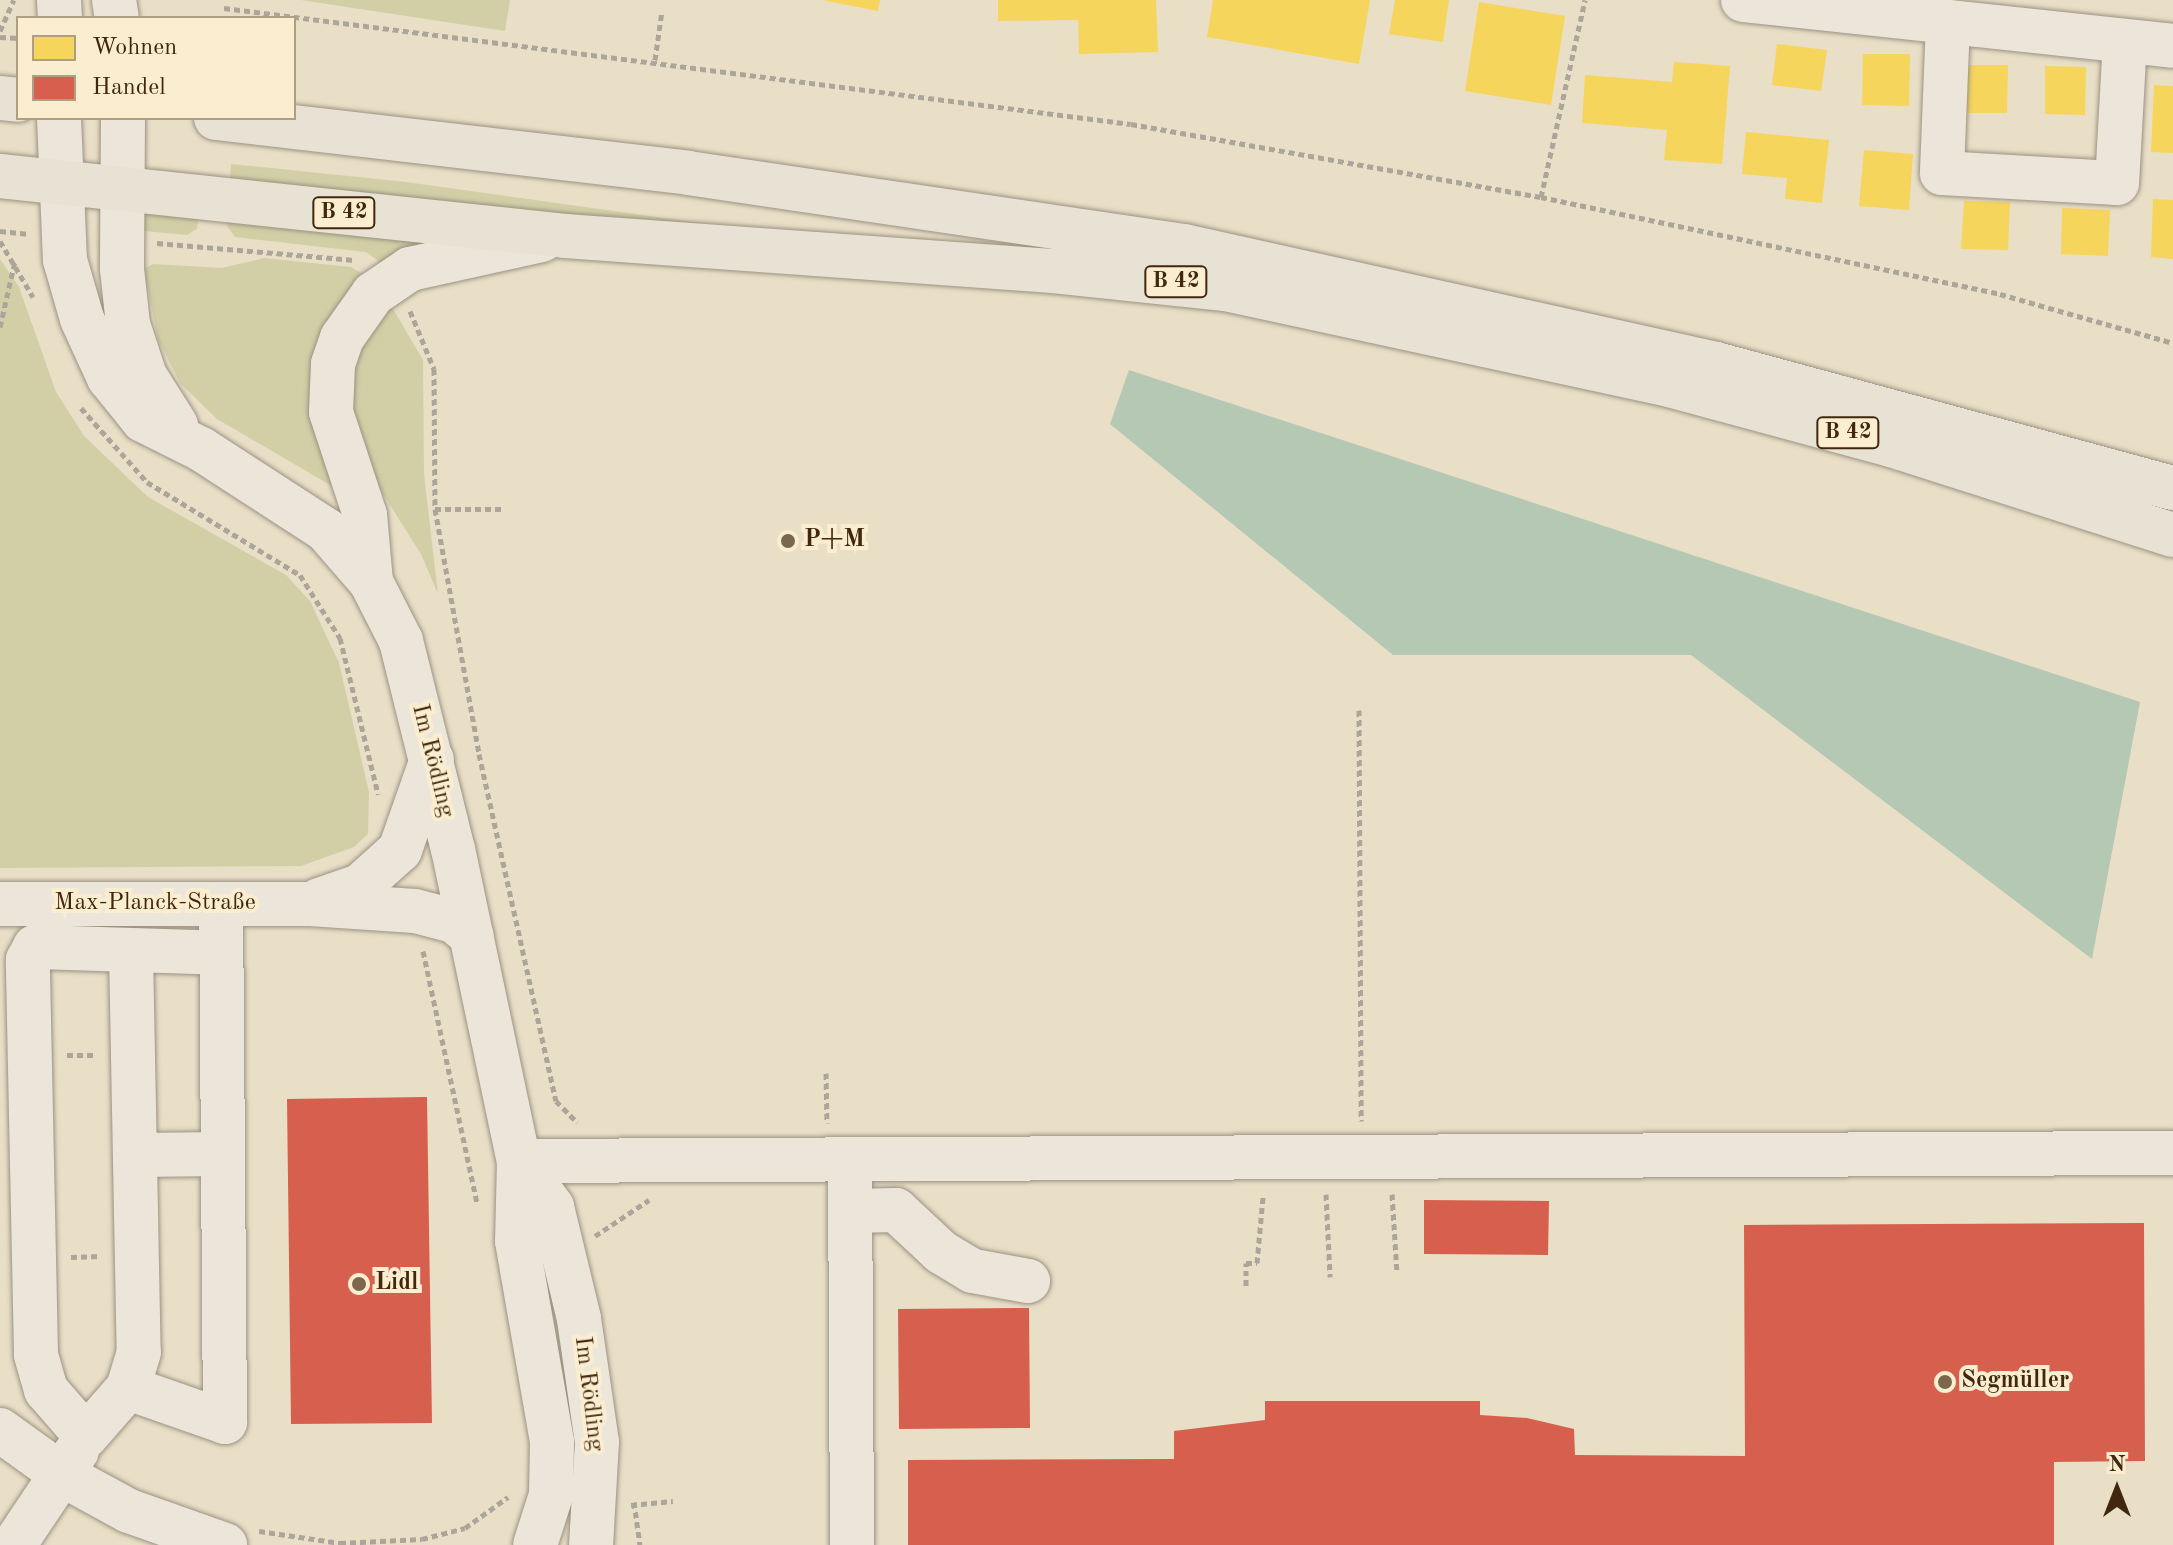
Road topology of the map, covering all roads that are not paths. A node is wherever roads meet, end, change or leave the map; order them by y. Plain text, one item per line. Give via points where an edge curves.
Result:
1 (1743, 0) edge
2 (1948, 22) junction
3 (2125, 42) junction
4 (2173, 46) edge
5 (59, 120) edge
6 (123, 120) edge
7 (233, 120) edge
8 (0, 176) edge
9 (60, 182) junction
10 (122, 189) junction
11 (565, 236) junction
12 (201, 449) junction
13 (2173, 488) edge
14 (2173, 535) edge
15 (371, 582) junction
16 (432, 759) junction
17 (0, 904) edge
18 (221, 904) junction
19 (310, 904) junction
20 (472, 936) junction
21 (131, 952) junction
22 (16, 953) edge
23 (221, 953) junction
24 (838, 1145) junction
25 (2173, 1153) edge
26 (223, 1154) junction
27 (136, 1155) junction
28 (519, 1161) junction
29 (630, 1162) junction
30 (851, 1211) junction
31 (561, 1233) junction
32 (22, 1237) edge
33 (1028, 1281) dead end
34 (128, 1388) junction
35 (0, 1430) edge
36 (86, 1436) junction
37 (61, 1474) junction
38 (14, 1545) edge
39 (225, 1545) edge
40 (535, 1545) edge
41 (591, 1545) edge
42 (852, 1545) edge

1 - 2 street
2 - 3 street
2 - 3 street via 1942,173 2117,183
3 - 4 street
5 - 9 street, Im Rödling
6 - 10 street, Im Rödling
7 - 13 main road, B 42 via 704,175 1184,246 1716,364
8 - 9 main road, B 42
9 - 10 main road, B 42
9 - 12 street, Im Rödling via 71,287 109,378 143,420
10 - 11 main road, B 42
10 - 12 street, Im Rödling via 124,299 135,350 156,398
11 - 14 main road, B 42 via 1053,271 1225,289 1669,385 1964,467
11 - 15 street via 433,261 388,282 360,308 342,338 330,386 336,433 365,515
12 - 15 street, Im Rödling via 326,530
15 - 16 street, Im Rödling via 401,641
16 - 19 street, Max-Planck-Straße via 409,829 387,866 360,886
16 - 20 street, Im Rödling
17 - 18 street, Max-Planck-Straße
18 - 19 street, Max-Planck-Straße
18 - 23 street
19 - 20 street, Max-Planck-Straße via 415,911 454,921
20 - 28 street, Im Rödling
21 - 22 street
21 - 23 street
21 - 27 street
22 - 32 street
23 - 26 street
24 - 25 street via 1360,1157
24 - 29 street
24 - 30 street
26 - 27 street
26 - 34 street via 225,1422
27 - 34 street via 139,1352
28 - 29 street
28 - 31 street, Im Rödling via 552,1207
28 - 40 street, Im Rödling via 517,1241 552,1442 551,1495
29 - 31 street via 579,1192
30 - 33 street via 896,1210 941,1252 973,1271
30 - 42 street
31 - 41 street, Im Rödling via 595,1415
32 - 36 street via 36,1354 46,1390
34 - 36 street
35 - 37 street
36 - 37 street
37 - 38 street
37 - 39 street via 129,1511

